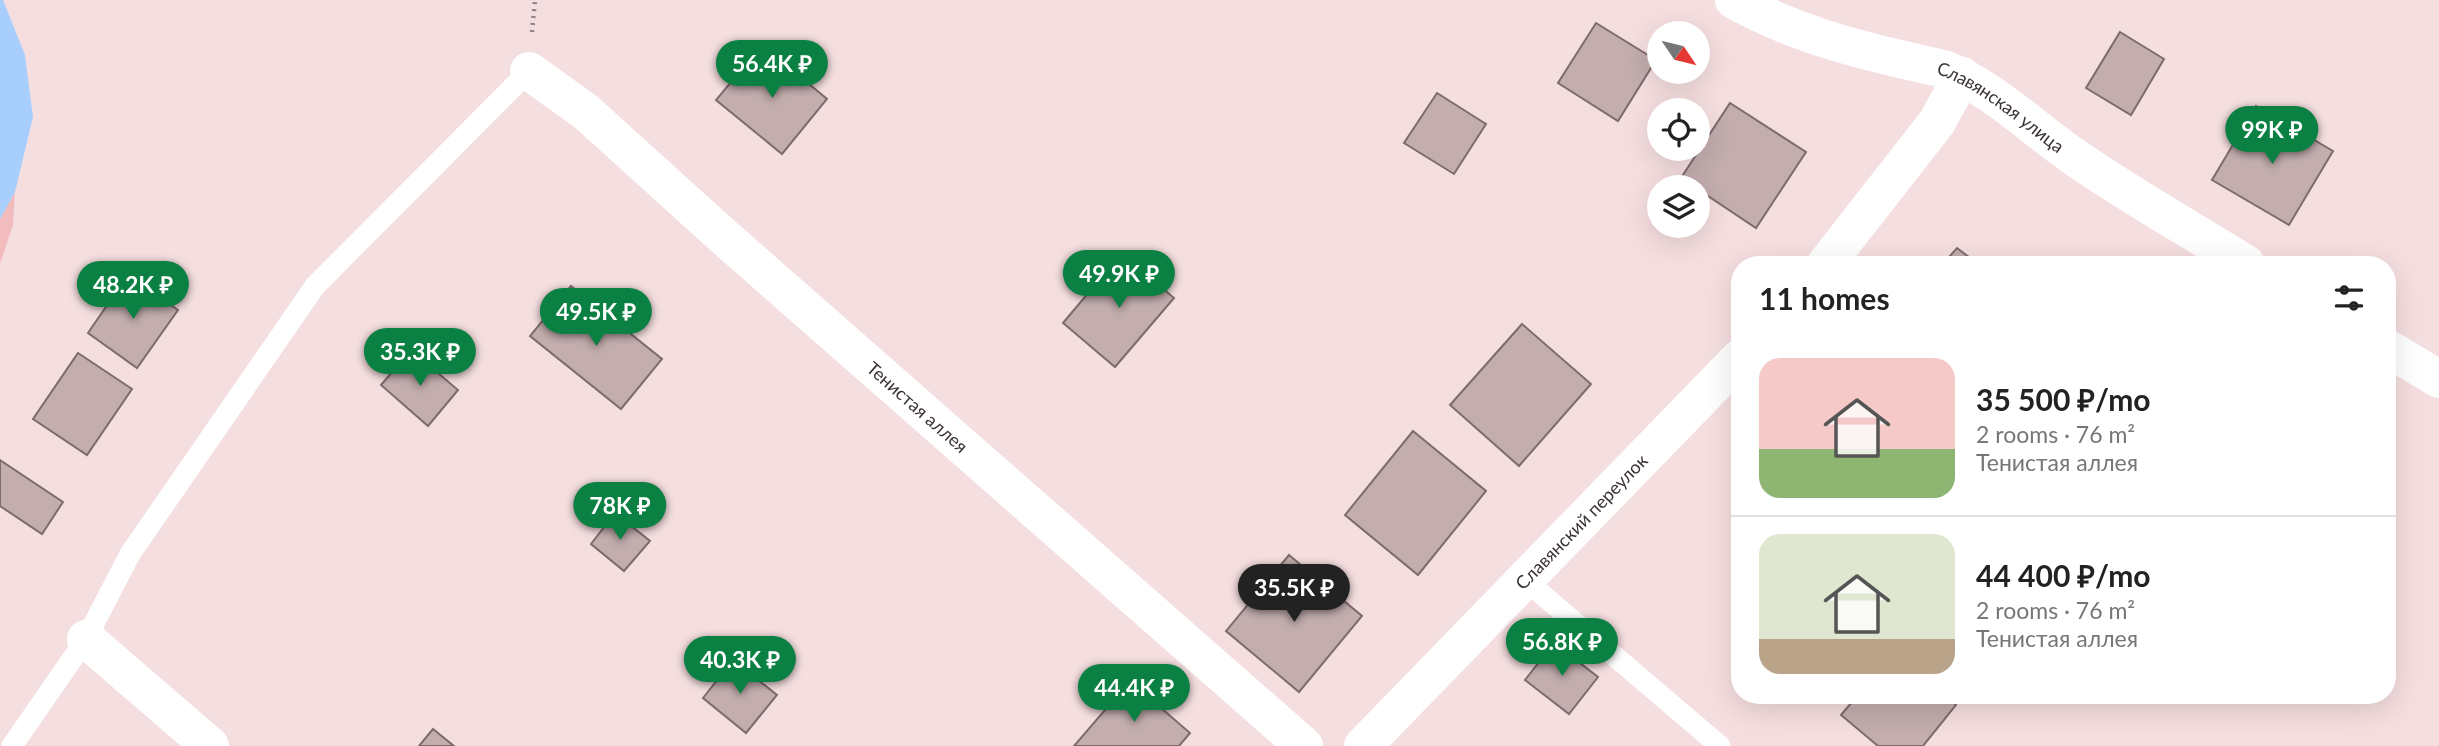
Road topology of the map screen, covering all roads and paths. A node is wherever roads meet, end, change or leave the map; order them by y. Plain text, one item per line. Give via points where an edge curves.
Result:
1 (1734, 0) edge
2 (529, 71) joint
3 (1962, 76) junction
4 (1832, 256) edge
5 (2233, 256) edge
6 (2396, 353) edge
7 (1731, 367) edge
8 (2439, 379) edge
9 (1524, 579) junction
10 (86, 639) junction
11 (12, 746) edge
12 (209, 746) edge
13 (1304, 746) edge
14 (1363, 746) edge
15 (1720, 746) edge

1 - 3 street, Славянская улица via 1826,41
2 - 10 lane via 315,286 130,554
2 - 13 street, Тенистая аллея via 586,112
3 - 4 street via 1937,122
3 - 5 street, Славянская улица via 2074,156
6 - 8 street
7 - 9 street, Славянский переулок
9 - 14 street, Славянский переулок
9 - 15 lane
10 - 11 lane
10 - 12 street

